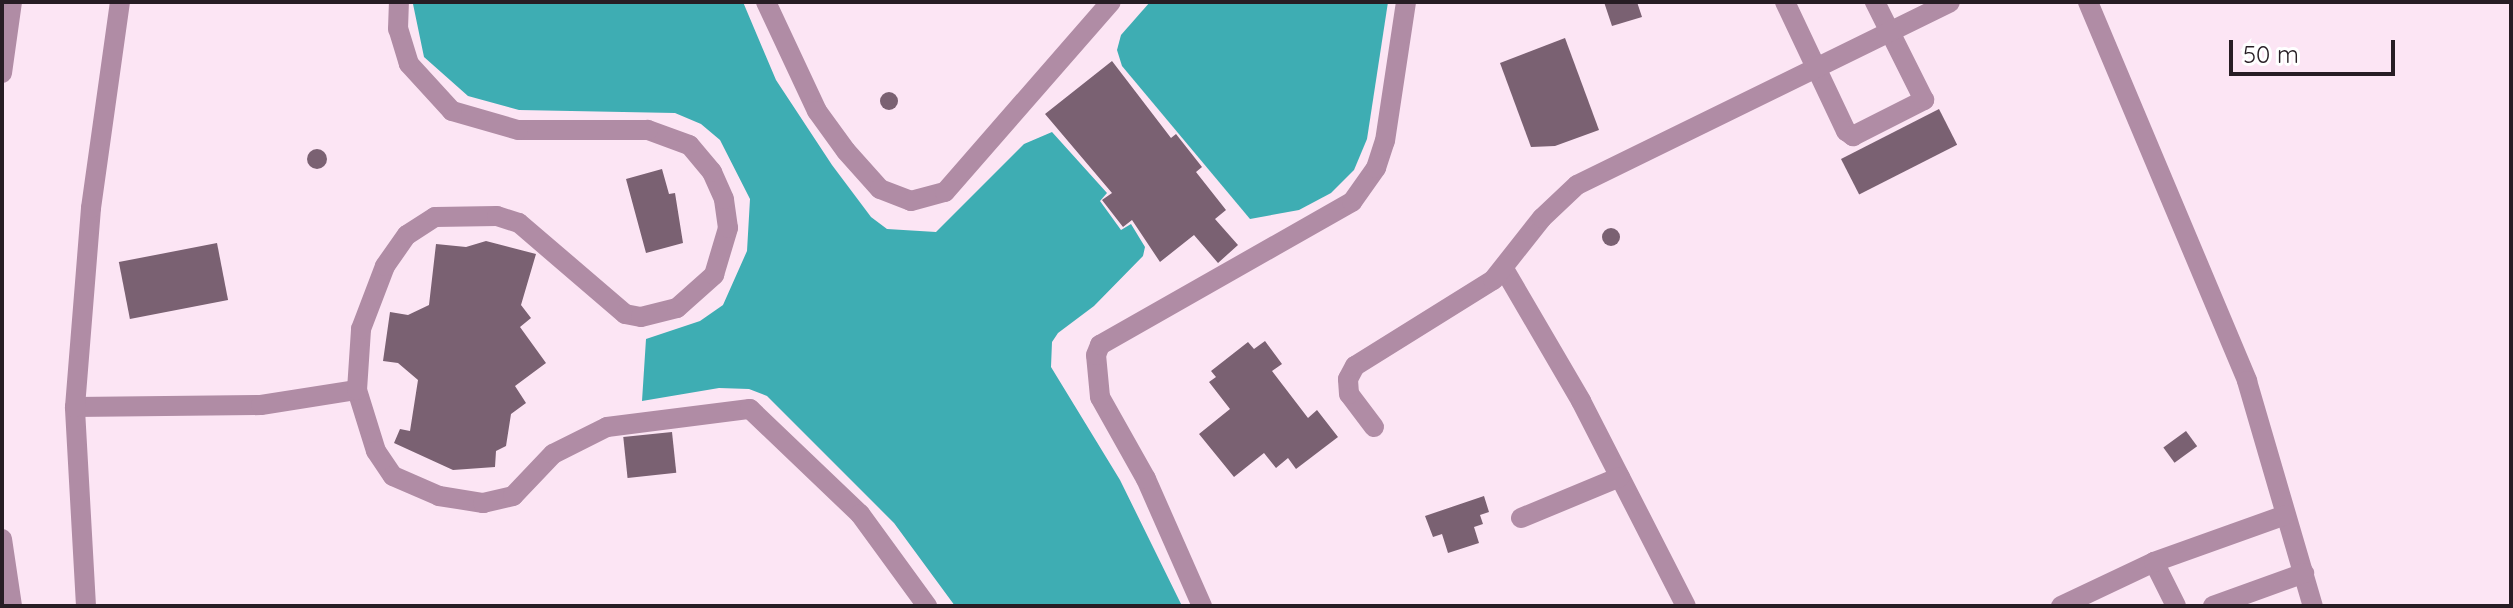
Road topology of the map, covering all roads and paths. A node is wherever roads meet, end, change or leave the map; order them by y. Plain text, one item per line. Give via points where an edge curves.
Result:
1 (12, 2) edge
2 (120, 2) edge
3 (399, 2) edge
4 (766, 2) edge
5 (1111, 2) edge
6 (1406, 2) edge
7 (1785, 2) edge
8 (1875, 2) edge
9 (1950, 2) edge
10 (2088, 2) edge
11 (1889, 30) junction
12 (1814, 65) junction
13 (2, 73) edge
14 (1504, 269) junction
15 (357, 390) junction
16 (75, 407) junction
17 (1374, 427) dead end
18 (1620, 477) junction
19 (2285, 515) junction
20 (1521, 518) dead end
21 (2, 539) edge
22 (2154, 562) junction
23 (2304, 573) junction
24 (12, 606) edge
25 (86, 606) edge
26 (927, 606) edge
27 (1202, 606) edge
28 (1686, 606) edge
29 (2061, 606) edge
30 (2176, 606) edge
31 (2213, 606) edge
32 (2313, 606) edge

1 - 13 street
2 - 16 street via 91,208
3 - 15 street via 398,29 409,64 432,96 452,111 518,130 665,133 689,145 712,172 724,199 728,228 714,275 696,296 677,308 641,317 611,306 519,223 497,216 435,217 407,235 385,266 361,329
4 - 5 street via 817,111 846,151 880,189 911,201 945,192
6 - 27 street via 1385,141 1376,168 1352,202 1100,345 1096,355 1100,397 1146,479
7 - 12 street
8 - 11 street
9 - 11 street
10 - 19 street via 2247,381
11 - 12 street
11 - 12 street via 1924,100 1861,136 1846,131
12 - 14 street via 1597,172 1558,201
14 - 17 street via 1355,366 1348,379 1349,394
14 - 18 street
15 - 16 street via 261,405
15 - 26 street via 376,451 393,476 439,496 483,503 513,496 553,454 607,427 750,409 860,514
16 - 25 street
18 - 20 street
18 - 28 street
19 - 22 street
19 - 23 street
21 - 24 street
22 - 29 street
22 - 30 street
23 - 31 street
23 - 32 street

